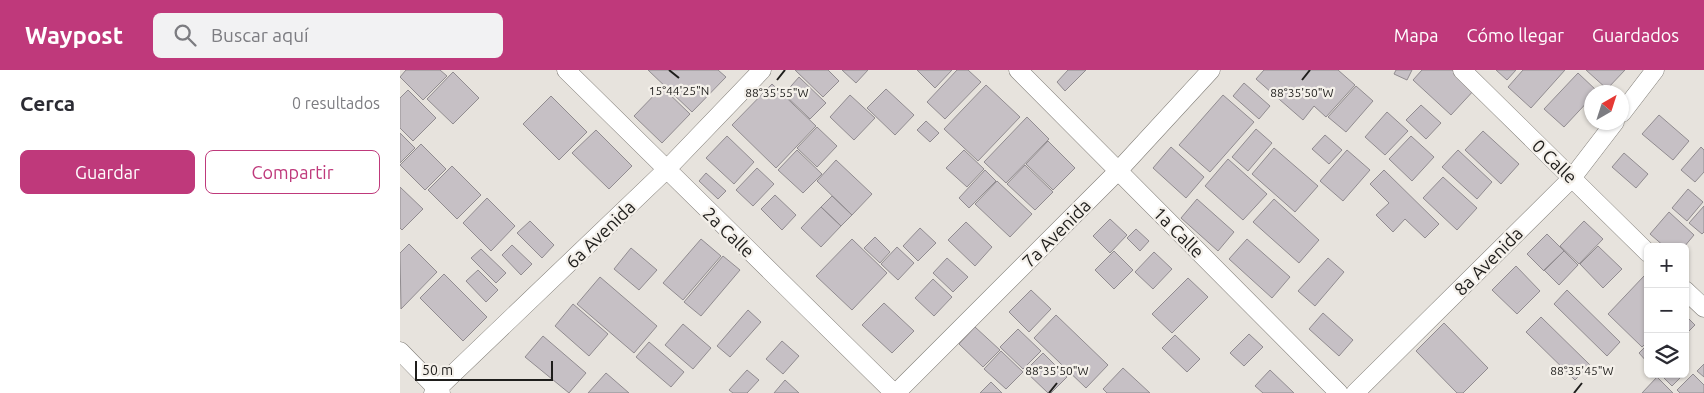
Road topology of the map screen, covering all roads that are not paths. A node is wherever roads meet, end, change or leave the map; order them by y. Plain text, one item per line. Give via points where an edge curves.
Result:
1 (566, 70) edge
2 (762, 70) edge
3 (1018, 70) edge
4 (1211, 70) edge
5 (1462, 70) edge
6 (1655, 70) edge
7 (1629, 105) edge
8 (1609, 130) edge
9 (666, 170) junction
10 (1118, 171) junction
11 (1572, 178) junction
12 (1644, 249) edge
13 (1689, 294) edge
14 (1704, 308) edge
15 (400, 351) edge
16 (437, 392) edge
17 (895, 393) edge
18 (1339, 393) edge
19 (1355, 393) edge

1 - 9 street, 2a Calle
2 - 9 street, 6a Avenida
3 - 10 street, 1a Calle
4 - 10 street, 7a Avenida
5 - 11 street, 0 Calle
6 - 7 street
8 - 11 street, 8a Avenida
9 - 16 street, 6a Avenida
9 - 17 street, 2a Calle
10 - 17 street, 7a Avenida
10 - 18 street, 1a Calle
11 - 12 street, 0 Calle
11 - 19 street, 8a Avenida
13 - 14 street
15 - 16 street

